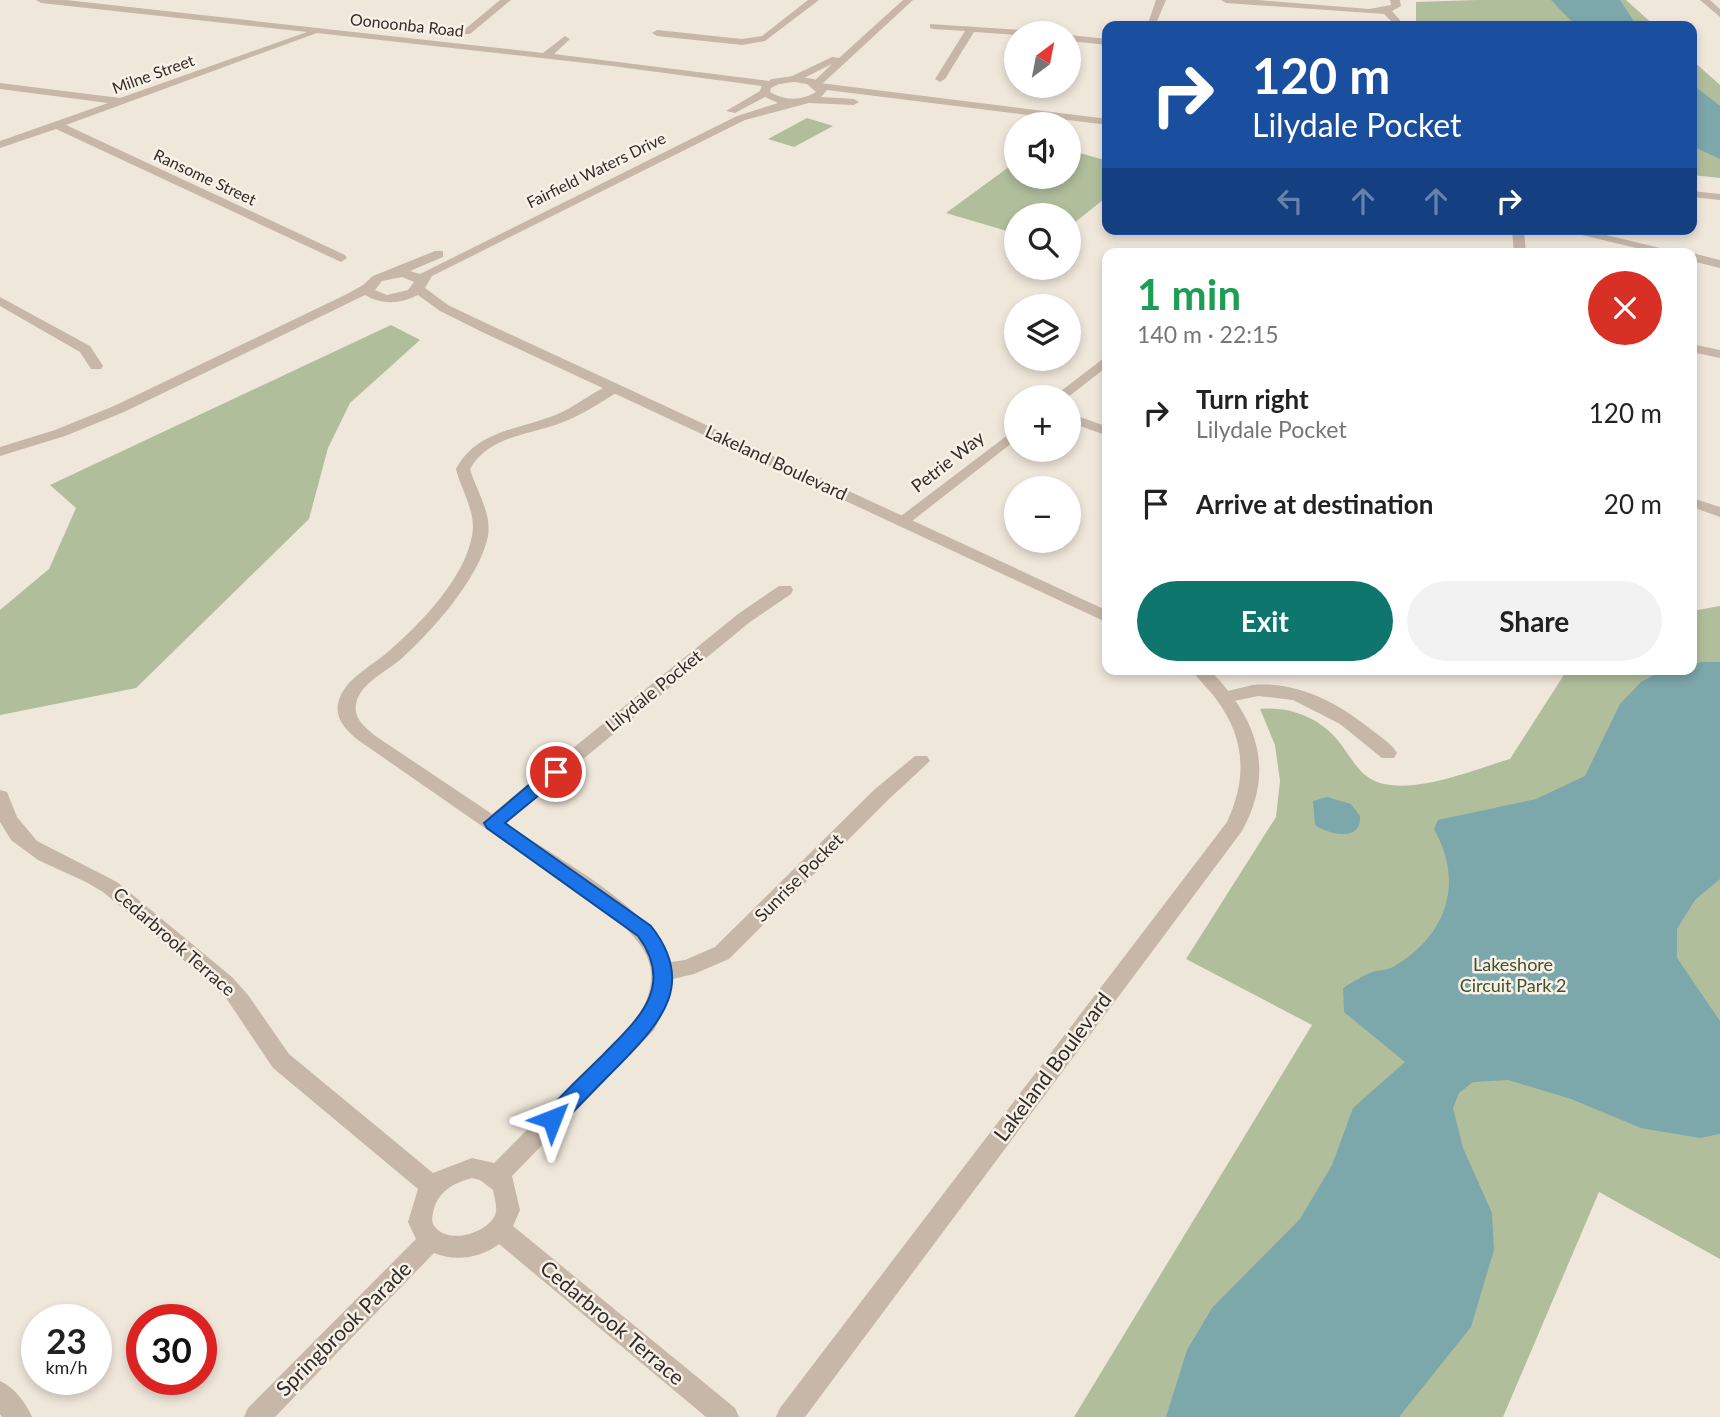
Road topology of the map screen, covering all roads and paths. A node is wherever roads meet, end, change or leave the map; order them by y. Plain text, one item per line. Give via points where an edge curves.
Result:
1 (41, 0) edge
2 (506, 0) edge
3 (814, 0) edge
4 (908, 0) edge
5 (1161, 0) edge
6 (1226, 0) edge
7 (1395, 0) edge
8 (1705, 0) edge
9 (1385, 11) junction
10 (1720, 14) edge
11 (1153, 21) edge
12 (1398, 21) edge
13 (668, 23) dead end
14 (933, 26) dead end
15 (972, 28) junction
16 (316, 31) junction
17 (1004, 31) edge
18 (467, 32) dead end
19 (657, 33) junction
20 (565, 39) dead end
21 (1082, 39) edge
22 (1102, 41) edge
23 (647, 42) dead end
24 (852, 50) junction
25 (545, 56) junction
26 (794, 79) junction
27 (940, 79) dead end
28 (818, 85) junction
29 (0, 86) edge
30 (767, 89) junction
31 (810, 100) junction
32 (122, 102) junction
33 (792, 102) junction
34 (1004, 118) edge
35 (1102, 120) edge
36 (57, 125) junction
37 (1081, 127) edge
38 (1102, 129) edge
39 (0, 145) edge
40 (1697, 187) edge
41 (1720, 189) edge
42 (1697, 195) edge
43 (1720, 197) edge
44 (1591, 235) edge
45 (1651, 248) edge
46 (341, 258) dead end
47 (1697, 258) edge
48 (1720, 264) edge
49 (394, 274) junction
50 (419, 285) junction
51 (368, 288) junction
52 (393, 298) junction
53 (0, 301) edge
54 (444, 308) junction
55 (310, 319) junction
56 (1697, 349) edge
57 (1720, 354) edge
58 (1102, 364) edge
59 (96, 366) dead end
60 (1075, 385) edge
61 (614, 388) junction
62 (1081, 422) edge
63 (1102, 430) edge
64 (1004, 442) edge
65 (0, 452) edge
66 (1697, 504) edge
67 (1720, 512) edge
68 (902, 522) junction
69 (785, 590) dead end
70 (1102, 615) edge
71 (1205, 675) edge
72 (1225, 697) junction
73 (1388, 753) dead end
74 (921, 761) dead end
75 (0, 797) edge
76 (493, 823) junction
77 (663, 972) junction
78 (496, 1176) junction
79 (433, 1187) junction
80 (499, 1229) junction
81 (431, 1241) junction
82 (0, 1394) edge
83 (19, 1417) edge
84 (257, 1417) edge
85 (726, 1417) edge
86 (789, 1417) edge

1 - 16 street, Oonoonba Road
2 - 18 street
3 - 19 street via 765,38 742,42
4 - 24 street
5 - 11 street
6 - 9 street
7 - 9 street via 1396,6
8 - 10 street
9 - 12 street
13 - 19 street
14 - 15 street
15 - 17 street
15 - 27 street
16 - 25 street, Oonoonba Road
16 - 32 street, Milne Street
19 - 23 street
20 - 25 street
21 - 22 street
24 - 26 street
24 - 28 street
25 - 30 street, Oonoonba Road
26 - 28 street
26 - 30 street
28 - 31 street via 821,93
28 - 35 street
29 - 32 street
30 - 33 street via 775,99
30 - 49 street, Fairfield Waters Drive
31 - 33 street, Fairfield Waters Drive
31 - 34 street
32 - 36 street, Milne Street
33 - 50 street, Fairfield Waters Drive via 751,113 716,130 428,273
36 - 39 street, Milne Street
36 - 46 street, Ransome Street
37 - 38 street
40 - 41 street
42 - 43 street
44 - 45 street
47 - 48 street
49 - 50 street via 408,274
49 - 51 street, Fairfield Waters Drive via 379,277
50 - 52 street, Fairfield Waters Drive
50 - 54 street, Lakeland Boulevard
51 - 52 street via 373,295
51 - 55 street
52 - 54 street, Lakeland Boulevard
52 - 55 street
53 - 59 street via 85,349
54 - 61 street, Lakeland Boulevard
55 - 65 street via 95,420
56 - 57 street
58 - 60 street
61 - 68 street, Lakeland Boulevard
61 - 76 street via 571,414 494,440 471,454 463,469 481,517 476,551 444,599 347,703 354,727 368,739
62 - 63 street
64 - 68 street, Petrie Way
66 - 67 street
68 - 70 street, Lakeland Boulevard
69 - 76 street, Lilydale Pocket via 744,618
71 - 72 street, Lakeland Boulevard
72 - 73 street via 1261,690 1293,694 1356,726
72 - 86 street, Lakeland Boulevard via 1251,757 1250,790 1235,826
74 - 77 street, Sunrise Pocket via 722,953 687,968
75 - 79 street, Cedarbrook Terrace via 6,819 22,839 48,858 108,886 226,984 244,1002 281,1061
76 - 77 street via 645,931 656,946
77 - 78 street via 657,1006 646,1024
78 - 79 street via 485,1170 464,1170
78 - 80 street via 504,1184 509,1206
79 - 81 street via 421,1209 424,1232
80 - 81 street via 488,1240 465,1248
80 - 85 street, Cedarbrook Terrace
81 - 84 street, Springbrook Parade
82 - 83 street

